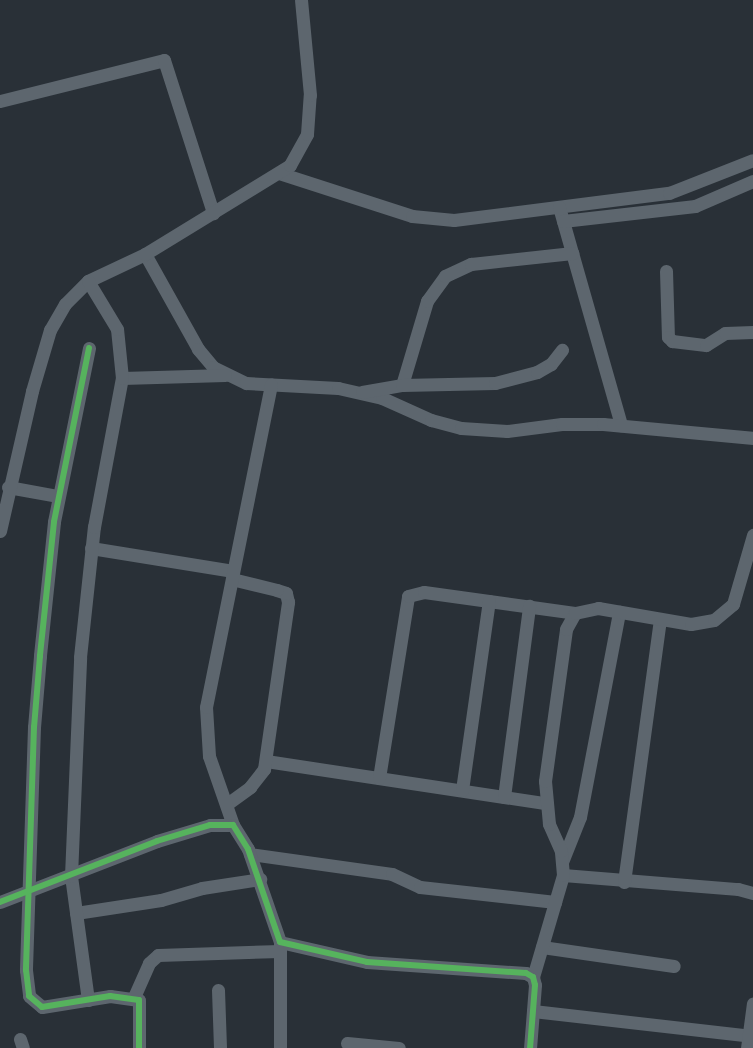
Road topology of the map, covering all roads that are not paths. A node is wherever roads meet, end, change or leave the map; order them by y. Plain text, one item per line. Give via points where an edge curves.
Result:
1 (301, 0) edge
2 (0, 101) edge
3 (753, 160) edge
4 (279, 172) junction
5 (753, 181) edge
6 (559, 207) junction
7 (213, 213) junction
8 (563, 221) junction
9 (572, 253) junction
10 (145, 254) junction
11 (666, 271) dead end
12 (88, 281) junction
13 (753, 332) edge
14 (89, 348) dead end
15 (562, 350) dead end
16 (229, 375) junction
17 (122, 378) junction
18 (271, 384) junction
19 (402, 385) junction
20 (359, 393) junction
21 (621, 425) junction
22 (753, 438) edge
23 (8, 487) junction
24 (58, 496) junction
25 (1, 513) edge
26 (0, 531) edge
27 (753, 535) edge
28 (91, 548) junction
29 (233, 575) junction
30 (489, 601) junction
31 (529, 606) junction
32 (619, 612) junction
33 (576, 613) junction
34 (660, 619) junction
35 (266, 761) junction
36 (379, 778) junction
37 (462, 790) junction
38 (504, 797) junction
39 (545, 803) junction
40 (227, 804) junction
41 (233, 826) junction
42 (250, 854) junction
43 (562, 868) junction
44 (71, 876) junction
45 (260, 879) junction
46 (624, 882) junction
47 (28, 892) junction
48 (753, 893) edge
49 (0, 902) edge
50 (555, 902) junction
51 (76, 914) junction
52 (280, 947) junction
53 (542, 947) junction
54 (674, 966) dead end
55 (533, 977) junction
56 (218, 990) dead end
57 (134, 997) junction
58 (88, 1000) junction
59 (753, 1003) edge
60 (533, 1011) junction
61 (750, 1040) edge
62 (347, 1043) dead end
63 (139, 1048) edge
64 (220, 1048) edge
65 (280, 1048) edge
66 (399, 1048) edge
67 (530, 1048) edge

1 - 4 street via 310,94 307,134 290,165
2 - 7 street via 164,60
3 - 6 street via 669,193
4 - 6 street via 432,220
4 - 7 street
5 - 8 street via 695,206
6 - 8 street
7 - 10 street
8 - 9 street
9 - 19 street via 471,264 445,276 427,301
9 - 21 street
10 - 12 street
10 - 16 street via 198,349 213,367
11 - 13 street via 668,337 672,342 706,345 725,333
12 - 17 street via 117,329
12 - 23 street via 65,304 50,330
14 - 24 street
15 - 19 street via 551,364 537,372 495,383
16 - 17 street
16 - 18 street via 246,383
17 - 28 street
18 - 20 street via 338,388
18 - 29 street
19 - 20 street
20 - 21 street via 461,428 507,431 562,424
21 - 22 street
23 - 24 street
23 - 25 street
24 - 47 street via 34,727
25 - 26 street
27 - 34 street via 733,604 714,620 691,624
28 - 29 street
28 - 44 street via 80,657
29 - 35 street via 286,594 288,602
29 - 40 street via 206,707 209,756
30 - 31 street
30 - 36 street via 424,592 408,596
30 - 37 street
31 - 33 street
31 - 38 street
32 - 33 street via 598,608
32 - 34 street
32 - 43 street via 580,817
33 - 39 street via 566,630
34 - 46 street
35 - 36 street
35 - 40 street via 259,778
36 - 37 street
37 - 38 street
38 - 39 street
39 - 43 street
40 - 41 street
41 - 42 street
41 - 44 street via 210,825 157,841
42 - 45 street
42 - 50 street via 392,874 420,887
43 - 46 street
43 - 50 street
44 - 47 street
44 - 51 street
45 - 51 street via 202,888 161,900
45 - 52 street via 274,934
46 - 48 street via 738,889
47 - 49 street
47 - 58 street via 26,970 29,996 42,1007
50 - 53 street
51 - 58 street
52 - 55 street via 367,962 526,973
52 - 57 street via 158,955 149,963
52 - 65 street
53 - 54 street
53 - 55 street
55 - 60 street
56 - 64 street
57 - 58 street
57 - 63 street via 142,1008
59 - 61 street
60 - 61 street
60 - 67 street
62 - 66 street

